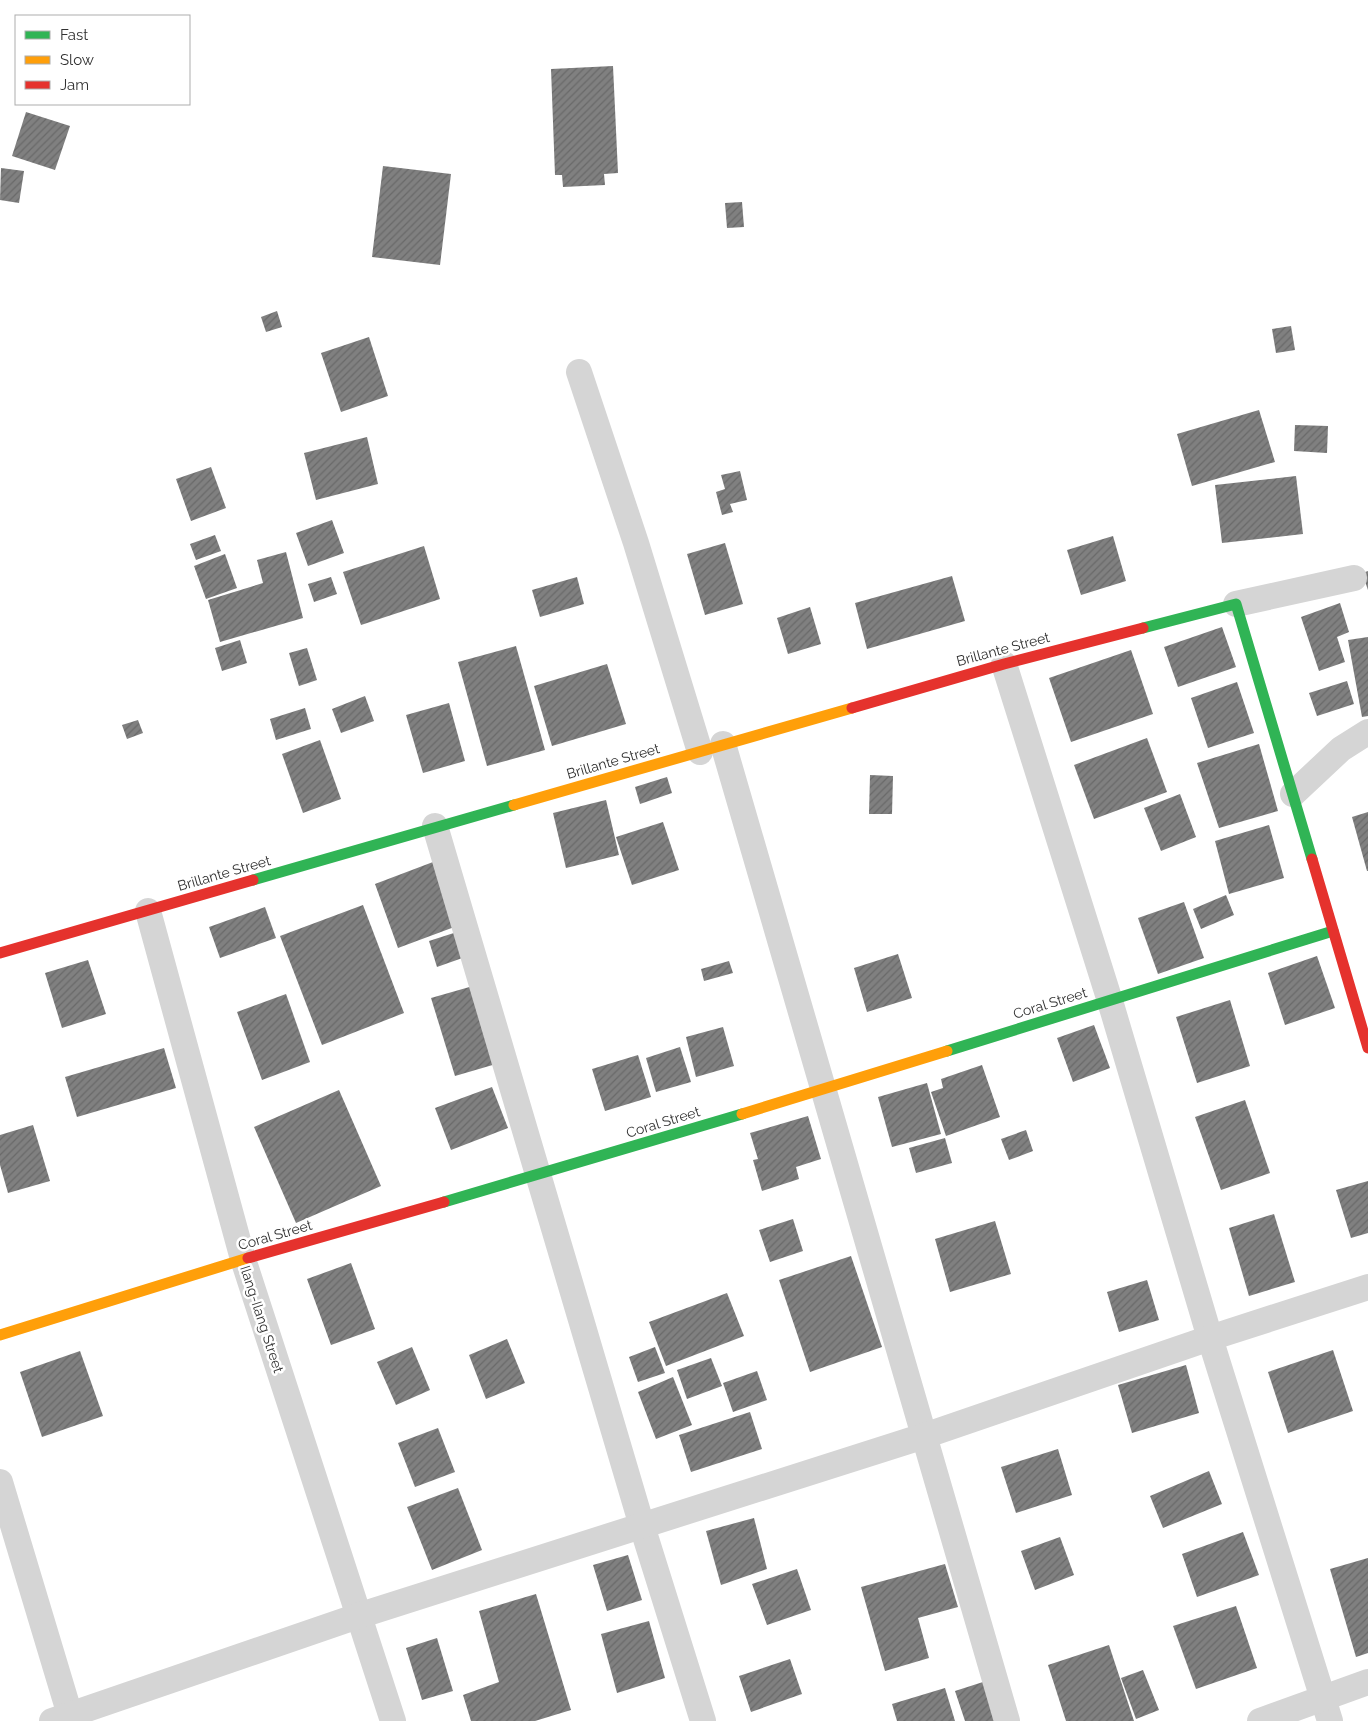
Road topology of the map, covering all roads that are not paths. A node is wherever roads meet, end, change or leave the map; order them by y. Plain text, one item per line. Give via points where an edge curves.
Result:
1 (580, 372) dead end
2 (1354, 578) dead end
3 (1236, 604) junction
4 (1004, 664) junction
5 (1368, 732) edge
6 (712, 748) junction
7 (1293, 794) junction
8 (436, 826) junction
9 (148, 911) junction
10 (1333, 931) junction
11 (0, 953) edge
12 (1110, 1001) junction
13 (1368, 1048) edge
14 (822, 1090) junction
15 (538, 1175) junction
16 (243, 1259) junction
17 (1368, 1288) edge
18 (0, 1335) edge
19 (1210, 1338) junction
20 (924, 1436) junction
21 (0, 1482) edge
22 (642, 1526) junction
23 (358, 1616) junction
24 (1368, 1682) edge
25 (1326, 1710) edge
26 (61, 1718) edge
27 (393, 1721) edge
28 (703, 1721) edge
29 (1008, 1721) edge
30 (1260, 1721) edge

1 - 6 street via 636,543
2 - 3 street
3 - 4 street, Brillante Street
3 - 7 street
4 - 6 street, Brillante Street
4 - 12 street
5 - 7 street via 1341,749
6 - 8 street, Brillante Street
6 - 14 street
7 - 10 street
8 - 9 street, Brillante Street
8 - 15 street
9 - 11 street, Brillante Street
9 - 16 street, Ilang-Ilang Street
10 - 12 street, Coral Street
10 - 13 street
12 - 14 street, Coral Street
12 - 19 street
14 - 15 street, Coral Street
14 - 20 street
15 - 16 street, Coral Street
15 - 22 street
16 - 18 street, Coral Street
16 - 23 street, Ilang-Ilang Street
17 - 19 street
19 - 20 street
19 - 25 street
20 - 22 street
20 - 29 street
21 - 26 street
22 - 23 street
22 - 28 street
23 - 26 street
23 - 27 street, Ilang-Ilang Street
24 - 25 street
25 - 30 street

